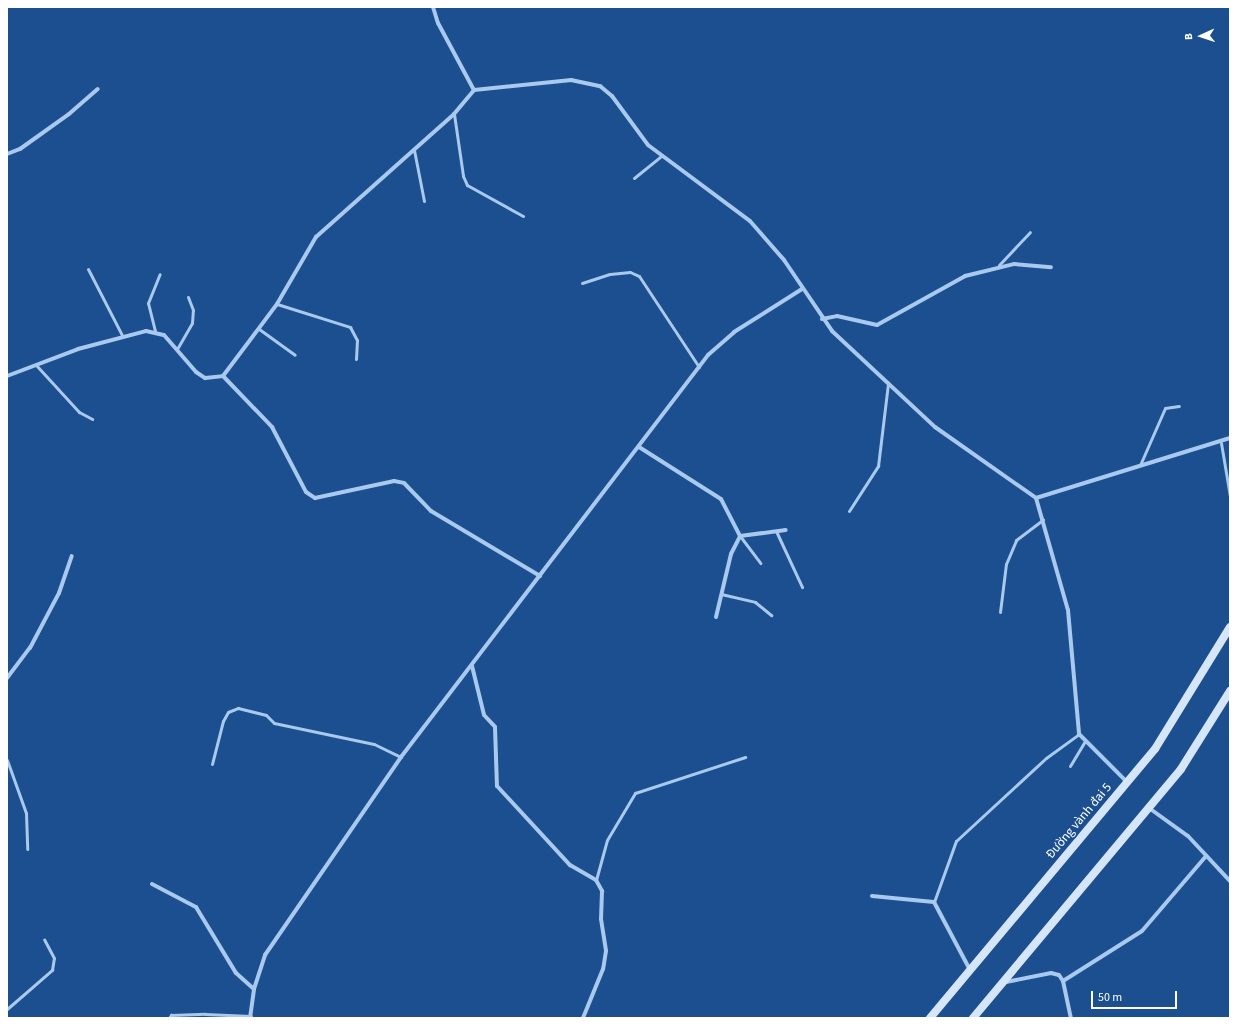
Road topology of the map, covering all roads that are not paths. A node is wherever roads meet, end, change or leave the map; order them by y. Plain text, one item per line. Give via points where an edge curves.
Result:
1 (433, 7) edge
2 (98, 89) dead end
3 (474, 90) junction
4 (454, 114) junction
5 (414, 150) junction
6 (7, 154) edge
7 (662, 156) junction
8 (634, 178) dead end
9 (424, 201) dead end
10 (523, 216) dead end
11 (1030, 232) dead end
12 (999, 265) junction
13 (1051, 267) dead end
14 (88, 269) dead end
15 (160, 274) dead end
16 (582, 283) dead end
17 (802, 289) junction
18 (188, 297) dead end
19 (277, 304) junction
20 (822, 319) junction
21 (259, 329) junction
22 (155, 331) junction
23 (123, 337) junction
24 (177, 349) junction
25 (295, 355) dead end
26 (356, 359) dead end
27 (36, 365) junction
28 (699, 367) junction
29 (7, 376) edge
30 (223, 376) junction
31 (888, 383) junction
32 (1179, 406) dead end
33 (92, 419) dead end
34 (1230, 438) edge
35 (1220, 443) junction
36 (639, 447) junction
37 (1140, 465) junction
38 (1230, 496) edge
39 (1036, 498) junction
40 (849, 512) dead end
41 (1044, 520) junction
42 (786, 530) dead end
43 (776, 531) junction
44 (740, 536) junction
45 (72, 556) dead end
46 (760, 563) dead end
47 (540, 576) junction
48 (802, 586) dead end
49 (721, 594) junction
50 (1000, 612) dead end
51 (771, 615) dead end
52 (716, 616) dead end
53 (1230, 627) edge
54 (472, 666) junction
55 (7, 678) edge
56 (1230, 691) edge
57 (1079, 734) junction
58 (1085, 741) junction
59 (401, 757) junction
60 (745, 757) dead end
61 (7, 760) edge
62 (212, 764) dead end
63 (1070, 766) dead end
64 (1127, 782) junction
65 (1149, 808) junction
66 (27, 849) dead end
67 (1206, 856) junction
68 (596, 880) junction
69 (1230, 881) edge
70 (152, 884) dead end
71 (872, 896) dead end
72 (934, 902) junction
73 (44, 939) dead end
74 (970, 970) junction
75 (1063, 981) junction
76 (1002, 983) junction
77 (254, 989) junction
78 (7, 1009) edge
79 (250, 1017) edge
80 (169, 1018) edge
81 (583, 1018) edge
82 (930, 1018) edge
83 (973, 1018) edge
84 (1071, 1018) edge

1 - 3 street via 438,23
2 - 6 street via 69,114 20,149
3 - 4 street
3 - 7 street via 571,80 600,86 612,96 640,137
4 - 5 street
4 - 10 lane via 463,176 468,185
5 - 9 lane
5 - 19 street via 316,237
7 - 8 lane
7 - 17 street via 750,221 784,260
11 - 12 lane
12 - 13 street
12 - 20 street via 954,281 885,323 869,324 837,316
14 - 23 lane
15 - 22 lane via 148,303
16 - 28 lane via 610,274 630,272 639,276
17 - 20 street
17 - 28 street via 720,343
18 - 24 lane via 193,310 192,323
19 - 21 street
19 - 26 lane via 350,327 358,340
20 - 31 street
21 - 25 lane
21 - 30 street
22 - 23 street
22 - 24 street via 164,335
23 - 27 street
24 - 30 street via 196,372 205,378
27 - 29 street
27 - 33 lane via 79,412
28 - 36 street
30 - 47 street via 272,426 306,492 315,498 394,481 404,483 437,514
31 - 39 street via 935,427
31 - 40 lane via 878,466
32 - 37 lane via 1164,408
34 - 35 street
35 - 37 street
35 - 38 lane
36 - 44 street via 720,499
36 - 47 street
37 - 39 street
39 - 41 street
41 - 50 lane via 1016,540 1006,564
41 - 57 street via 1070,622
42 - 43 street
43 - 44 street
43 - 48 lane
44 - 46 lane
44 - 49 street via 731,554
45 - 55 street via 59,593 30,648
47 - 54 street
49 - 51 lane via 755,602
49 - 52 street
53 - 64 main road, Đường vành đai 5 via 1155,749
54 - 59 street
54 - 68 street via 484,715 495,727 497,786 570,865
56 - 65 main road via 1181,769
57 - 58 street
57 - 72 lane via 1046,758 956,841
58 - 63 lane
58 - 64 street
59 - 62 lane via 374,744 274,723 266,715 238,708 228,712 223,721
59 - 77 street via 273,940
60 - 68 lane via 635,793 607,840
61 - 66 lane via 26,813
64 - 74 main road, Đường vành đai 5
65 - 67 street via 1188,836
65 - 76 main road
67 - 69 street
67 - 75 street via 1142,931
68 - 81 street via 602,891 601,919 606,951 603,969
70 - 77 street via 196,907 236,973
71 - 72 street
72 - 74 street
73 - 78 lane via 54,958 52,970
74 - 82 main road, Đường vành đai 5
75 - 76 street via 1051,973
75 - 84 street
76 - 83 main road
77 - 79 street
79 - 80 lane via 205,1014 171,1015

